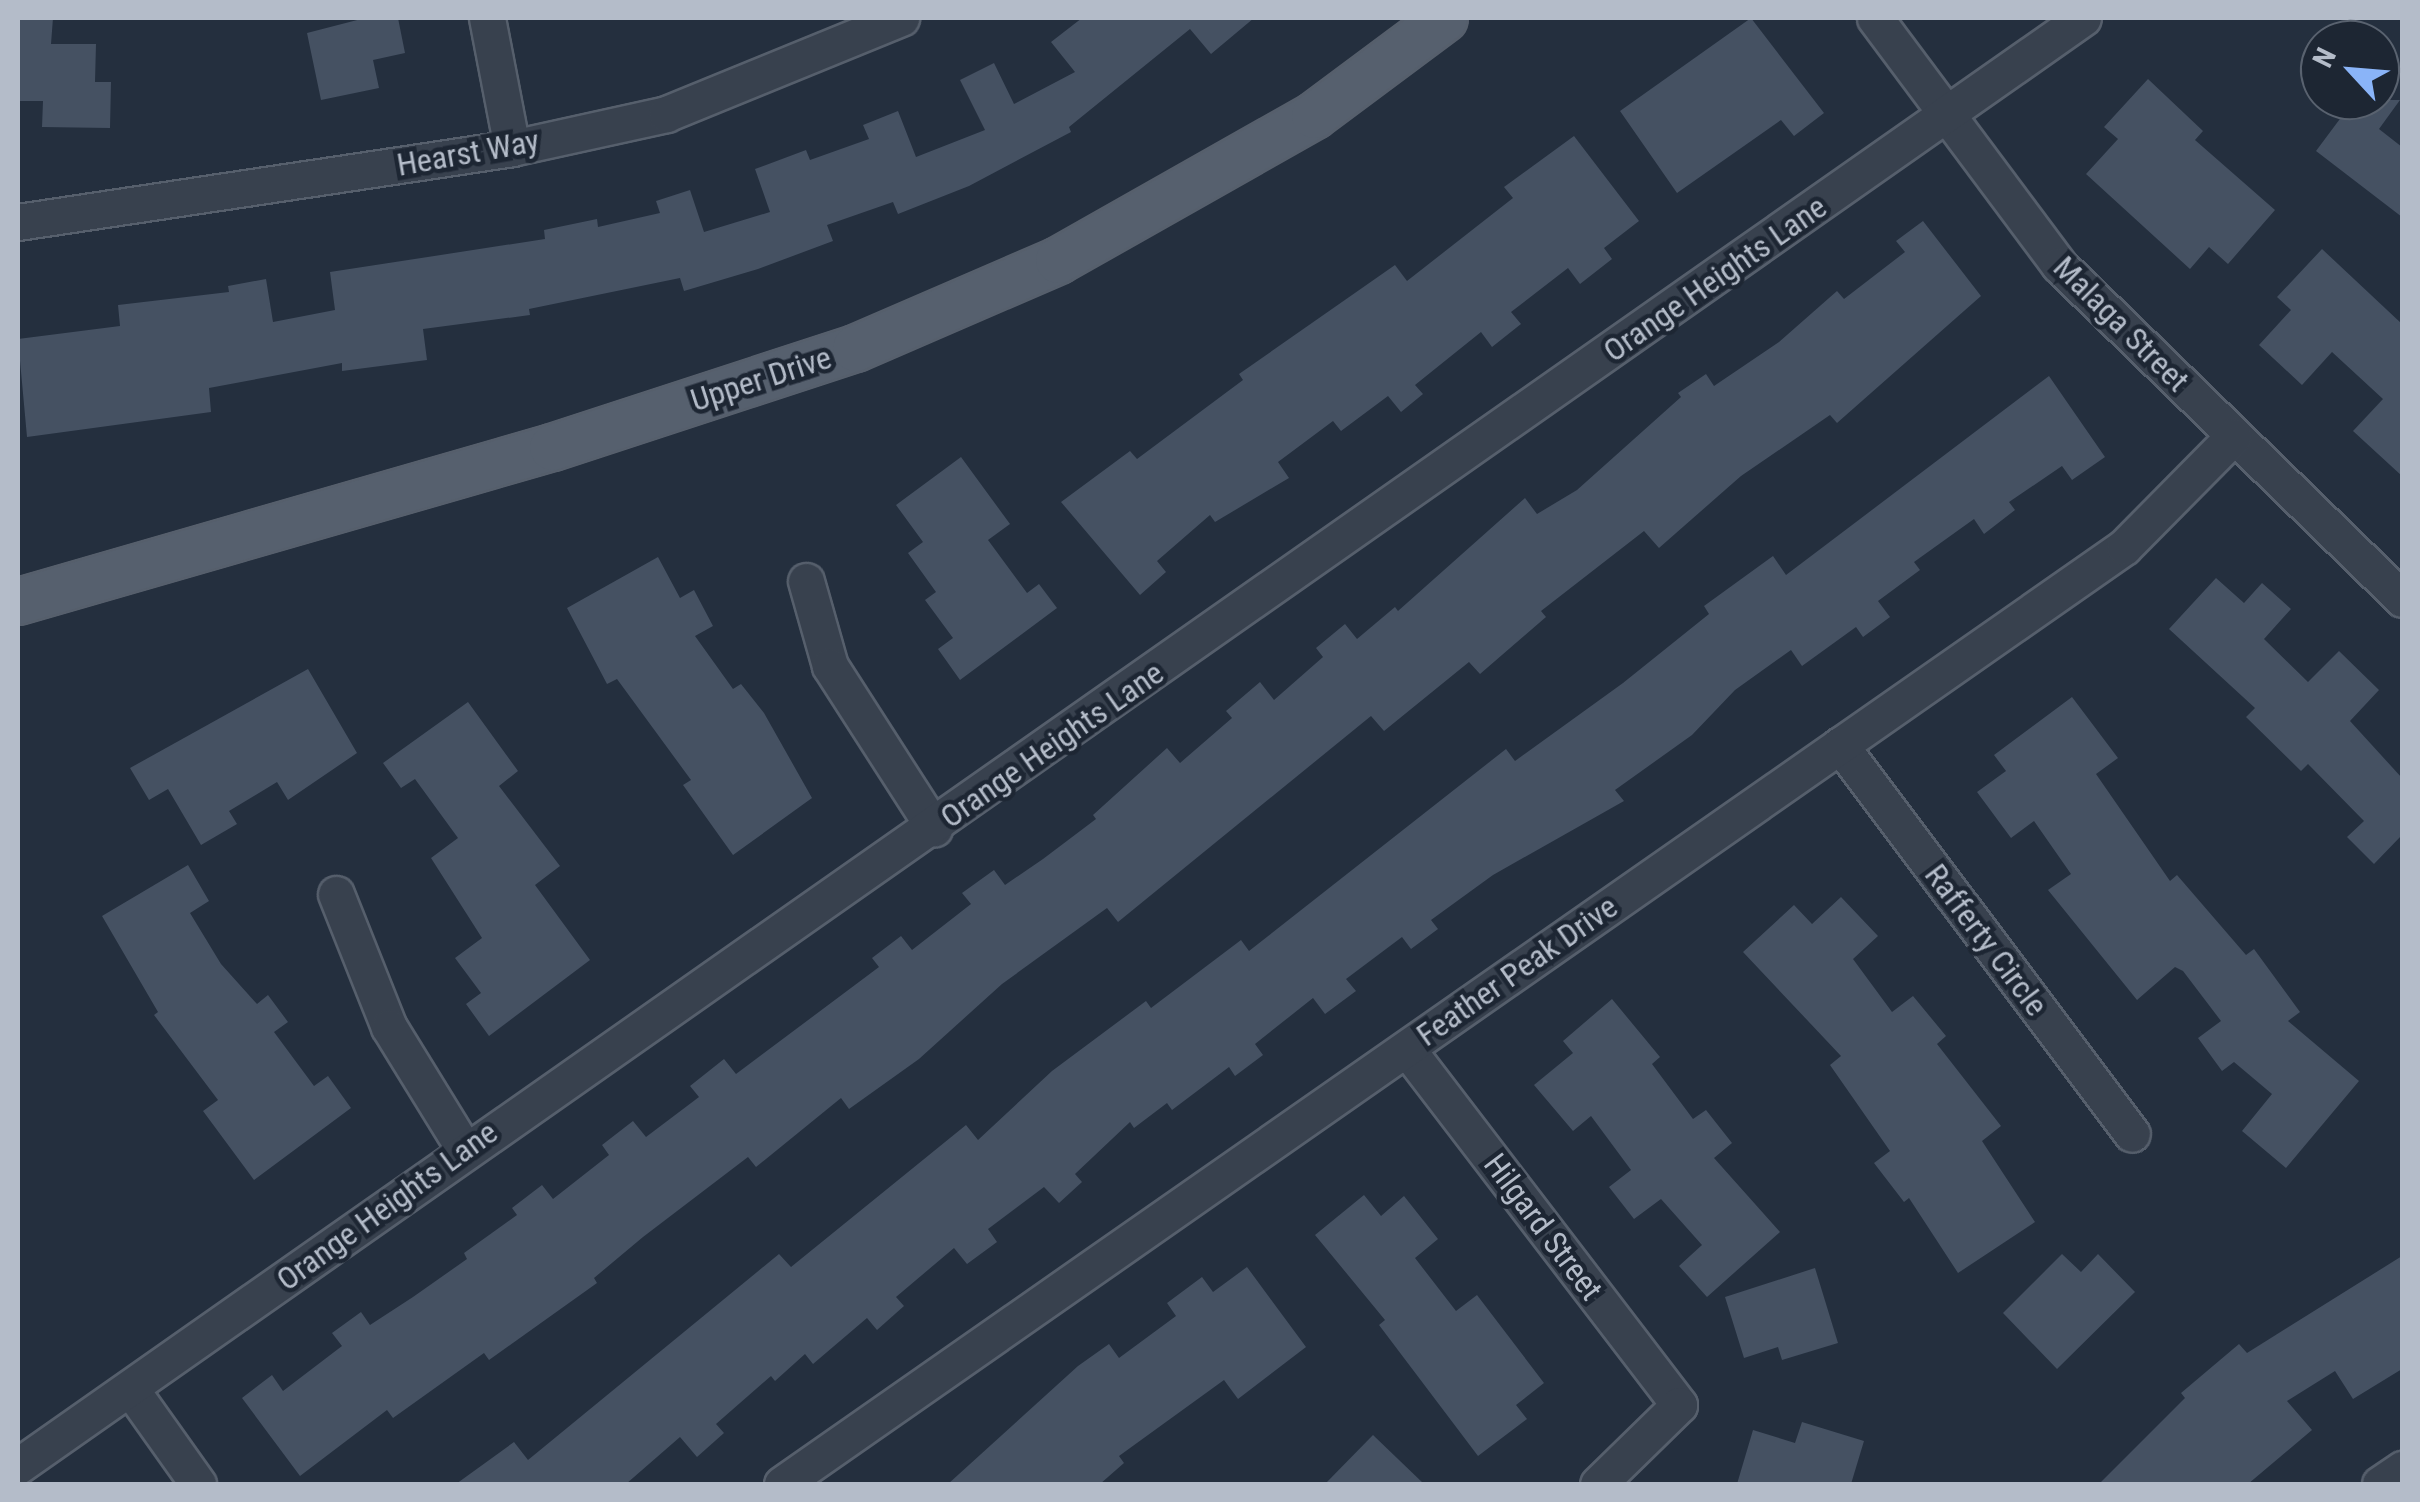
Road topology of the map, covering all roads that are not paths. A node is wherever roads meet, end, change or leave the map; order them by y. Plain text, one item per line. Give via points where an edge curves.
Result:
1 (487, 18) edge
2 (901, 18) edge
3 (1444, 18) edge
4 (1875, 18) edge
5 (2083, 18) edge
6 (1944, 118) junction
7 (512, 148) junction
8 (18, 222) edge
9 (2234, 436) junction
10 (806, 581) dead end
11 (2402, 600) edge
12 (18, 602) edge
13 (1840, 745) junction
14 (934, 828) junction
15 (336, 894) dead end
16 (1406, 1048) junction
17 (2132, 1134) dead end
18 (464, 1149) junction
19 (132, 1391) junction
20 (18, 1466) edge
21 (2402, 1469) edge
22 (198, 1484) edge
23 (782, 1484) edge
24 (1598, 1484) edge
25 (2380, 1484) edge

1 - 7 street
2 - 7 street, Hearst Way via 666,114
3 - 12 main road, Upper Drive via 1314,114 1058,260 855,348 552,448
4 - 6 street, Malaga Street
5 - 6 street, Orange Heights Lane
6 - 9 street, Malaga Street via 2059,266
6 - 14 street, Orange Heights Lane
7 - 8 street, Hearst Way
9 - 11 street, Malaga Street
9 - 13 street, Feather Peak Drive via 2124,547
10 - 14 street via 830,666
13 - 16 street, Feather Peak Drive
13 - 17 street, Rafferty Circle
14 - 18 street, Orange Heights Lane
15 - 18 street via 389,1027
16 - 23 street, Feather Peak Drive
16 - 24 street, Hilgard Street via 1678,1405
18 - 19 street, Orange Heights Lane
19 - 20 street, Orange Heights Lane
19 - 22 street
21 - 25 street

